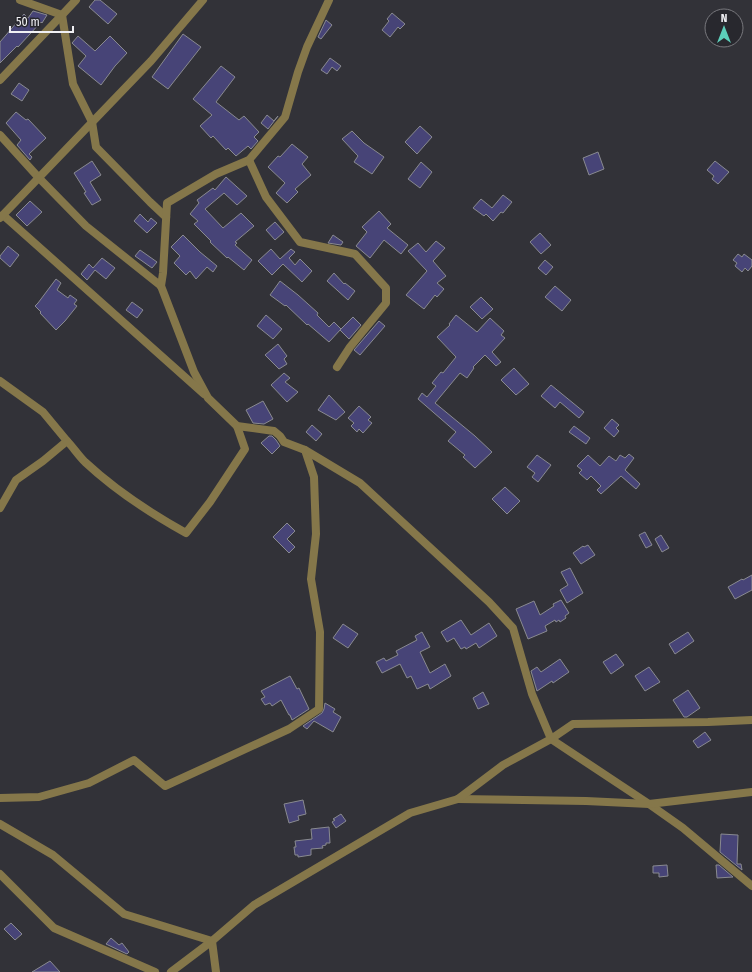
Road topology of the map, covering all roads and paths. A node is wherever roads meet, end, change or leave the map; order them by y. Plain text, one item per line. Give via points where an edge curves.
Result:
1 (20, 0) edge
2 (76, 0) edge
3 (204, 0) edge
4 (329, 0) edge
5 (62, 15) junction
6 (0, 80) edge
7 (92, 122) junction
8 (0, 135) edge
9 (248, 160) junction
10 (39, 178) junction
11 (2, 216) edge
12 (166, 217) junction
13 (161, 286) junction
14 (337, 367) dead end
15 (0, 381) edge
16 (208, 398) junction
17 (237, 426) junction
18 (67, 440) junction
19 (305, 450) junction
20 (0, 508) edge
21 (752, 720) edge
22 (551, 739) junction
23 (752, 792) edge
24 (0, 798) edge
25 (458, 799) junction
26 (649, 804) junction
27 (0, 824) edge
28 (0, 874) edge
29 (752, 886) edge
30 (212, 941) junction
31 (155, 972) edge
32 (171, 972) edge
33 (216, 972) edge

1 - 5 street
2 - 5 street
3 - 7 street via 151,61
4 - 9 street via 307,47 285,116
5 - 6 street
5 - 7 street via 73,84
7 - 10 street
7 - 12 street via 96,147
8 - 10 street
9 - 12 street via 216,174 167,203
9 - 14 street via 266,197 300,242 355,254 386,288 386,303
10 - 11 street
10 - 13 street via 86,226
11 - 16 street
12 - 13 street
13 - 16 street via 194,372
15 - 18 street via 43,412
16 - 17 street
17 - 18 street via 245,449 186,533 118,490 85,461
17 - 19 street via 274,431 284,442
18 - 20 street via 16,480
19 - 22 street via 360,483 489,602 513,628 532,694
19 - 24 street via 314,477 316,534 311,579 320,632 319,709 289,729 165,786 134,760 89,783 39,797
21 - 22 street via 573,724
22 - 25 street via 503,765
22 - 26 street
23 - 26 street
25 - 26 street
25 - 30 street via 410,813 254,905
26 - 29 street via 683,828
27 - 30 street via 53,855 124,914
28 - 31 street via 54,928
30 - 32 street
30 - 33 street

